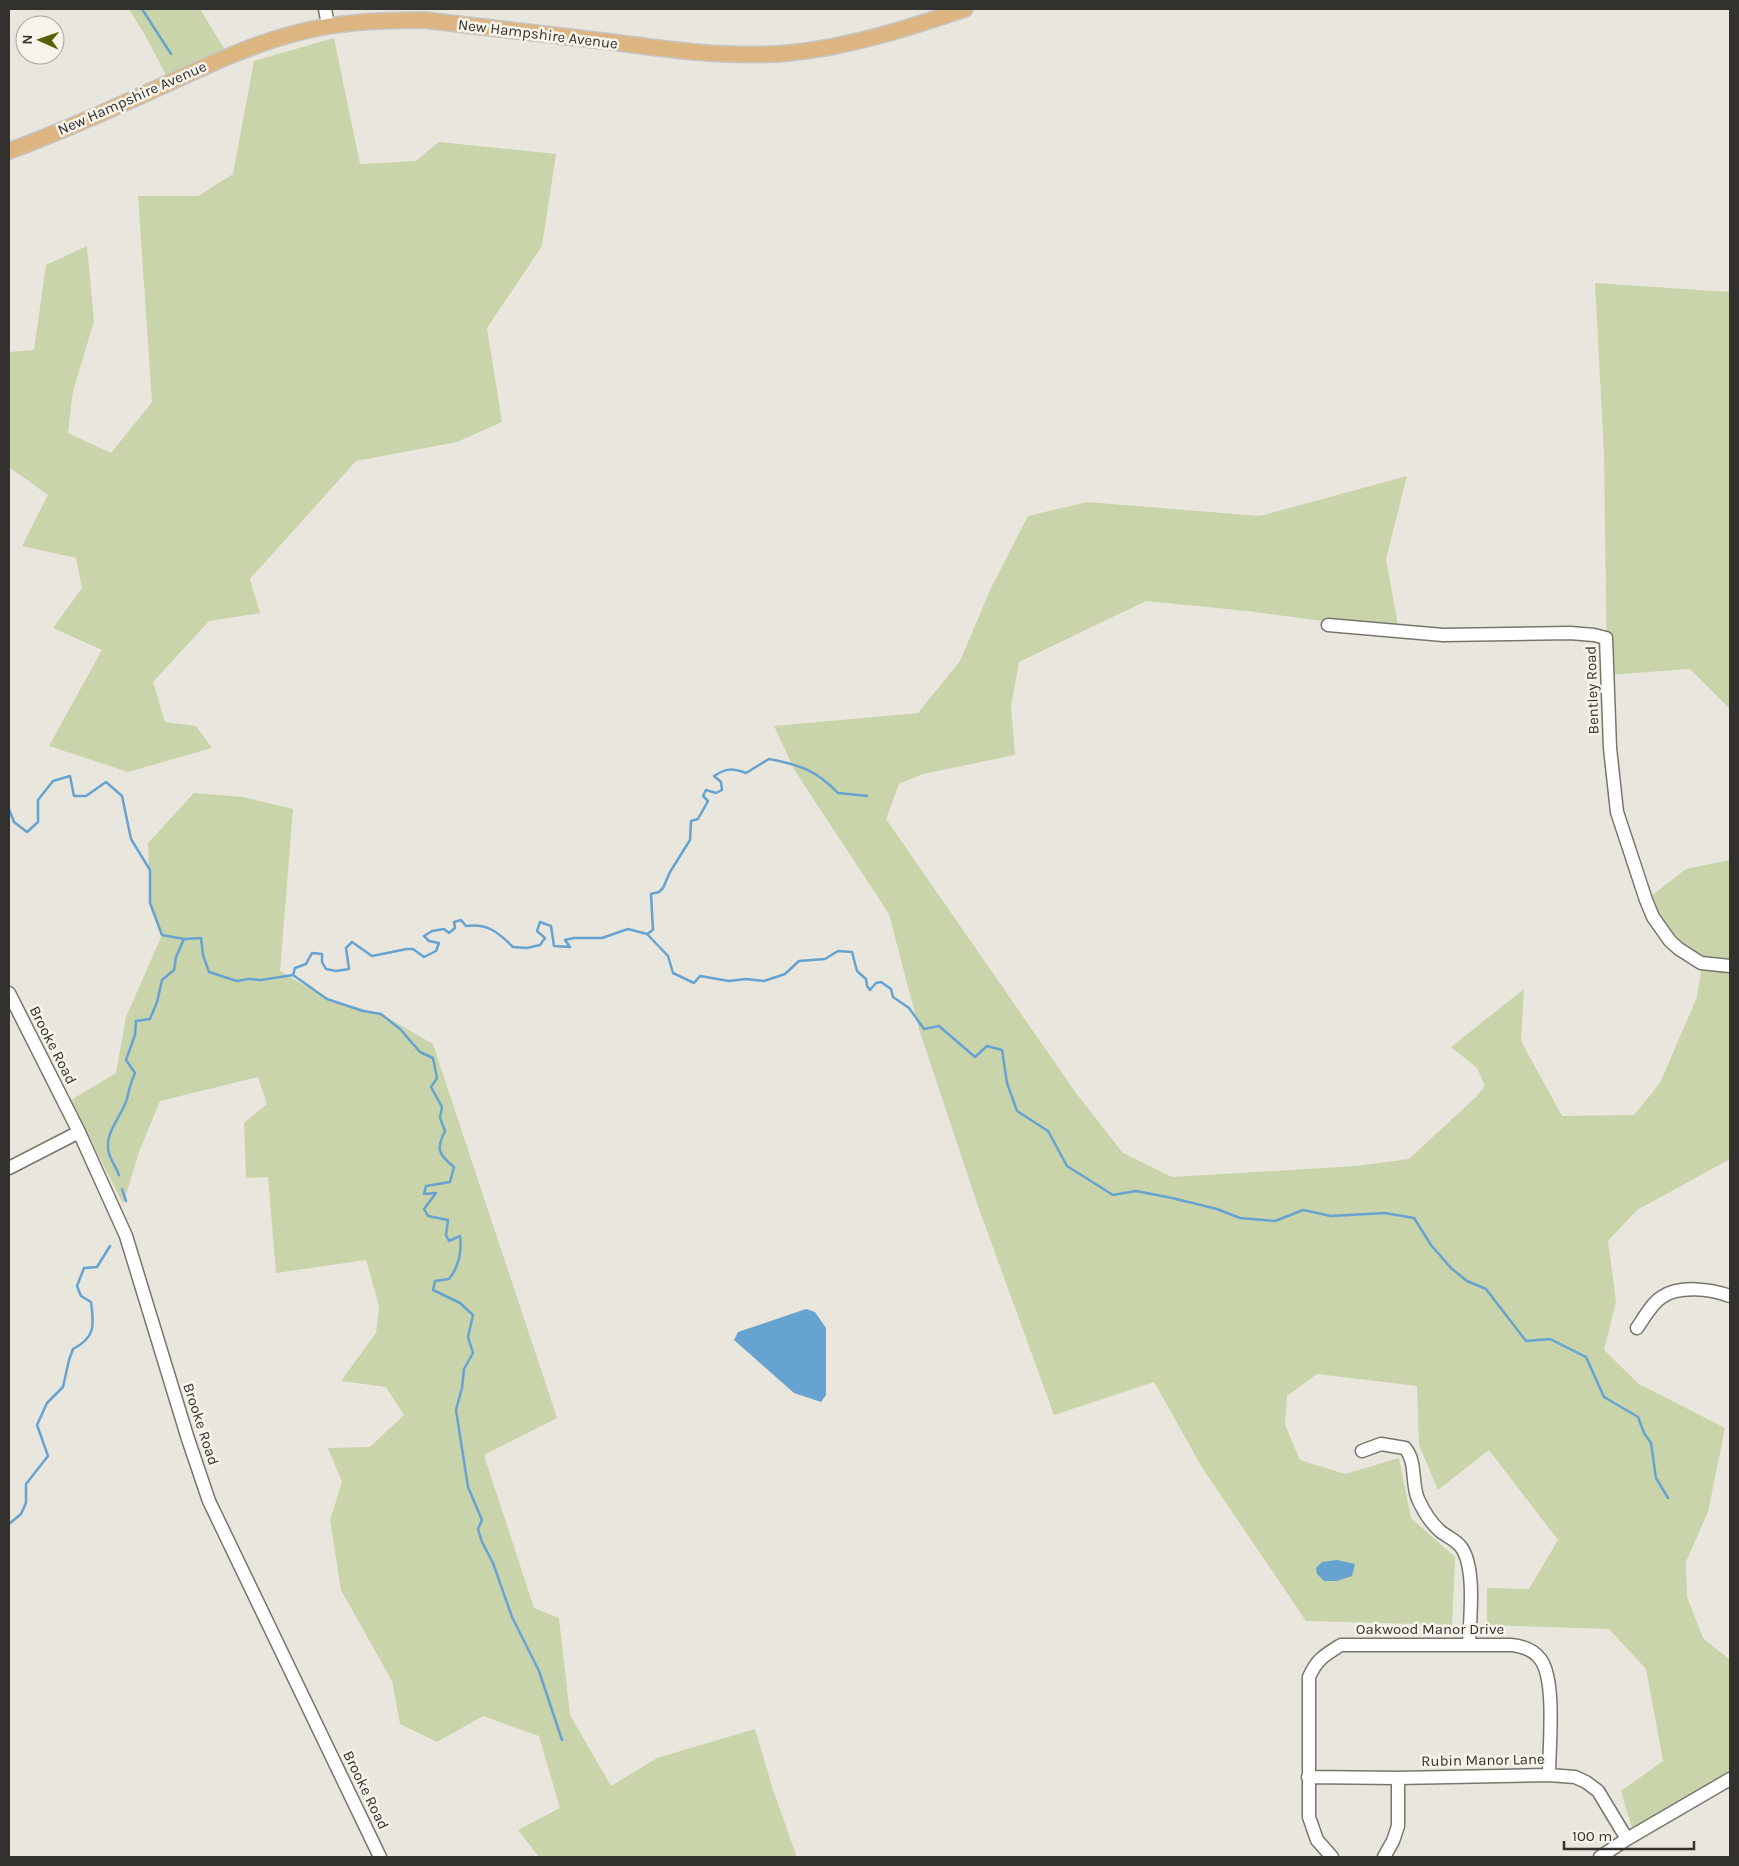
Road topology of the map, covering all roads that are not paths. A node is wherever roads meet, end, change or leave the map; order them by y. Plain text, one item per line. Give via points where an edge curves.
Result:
1 (325, 9) edge
2 (965, 9) edge
3 (328, 26) junction
4 (9, 151) edge
5 (1328, 625) dead end
6 (1730, 966) edge
7 (9, 993) edge
8 (79, 1132) junction
9 (9, 1168) edge
10 (1730, 1296) edge
11 (1637, 1328) dead end
12 (1362, 1451) dead end
13 (1469, 1644) junction
14 (1549, 1775) junction
15 (1308, 1777) junction
16 (1398, 1778) junction
17 (1730, 1779) edge
18 (1627, 1839) junction
19 (380, 1857) edge
20 (1332, 1857) edge
21 (1384, 1857) edge
22 (1600, 1857) edge

1 - 3 street
2 - 3 main road, New Hampshire Avenue via 868,38 788,53 677,51 424,20
3 - 4 main road, New Hampshire Avenue via 289,34 233,54
5 - 6 street, Bentley Road via 1443,636 1570,633 1606,638 1610,748 1617,812 1646,900 1653,917 1679,949 1702,963
7 - 8 street, Brooke Road
8 - 9 street
8 - 19 street, Brooke Road via 126,1236 209,1501
10 - 11 street via 1714,1290 1674,1290 1660,1297
12 - 13 street via 1382,1444 1405,1448 1412,1463 1417,1498 1438,1530 1460,1545 1468,1557
13 - 14 street, Oakwood Manor Drive via 1524,1647 1540,1658 1546,1669 1549,1691
13 - 15 street, Oakwood Manor Drive via 1341,1645 1321,1657 1309,1677
14 - 16 street, Rubin Manor Lane
14 - 18 street, Rubin Manor Lane via 1575,1777 1598,1791
15 - 16 street, Rubin Manor Lane
15 - 20 street, Oakwood Manor Drive via 1309,1817 1317,1840
16 - 21 street via 1398,1826
17 - 18 street
18 - 22 street

